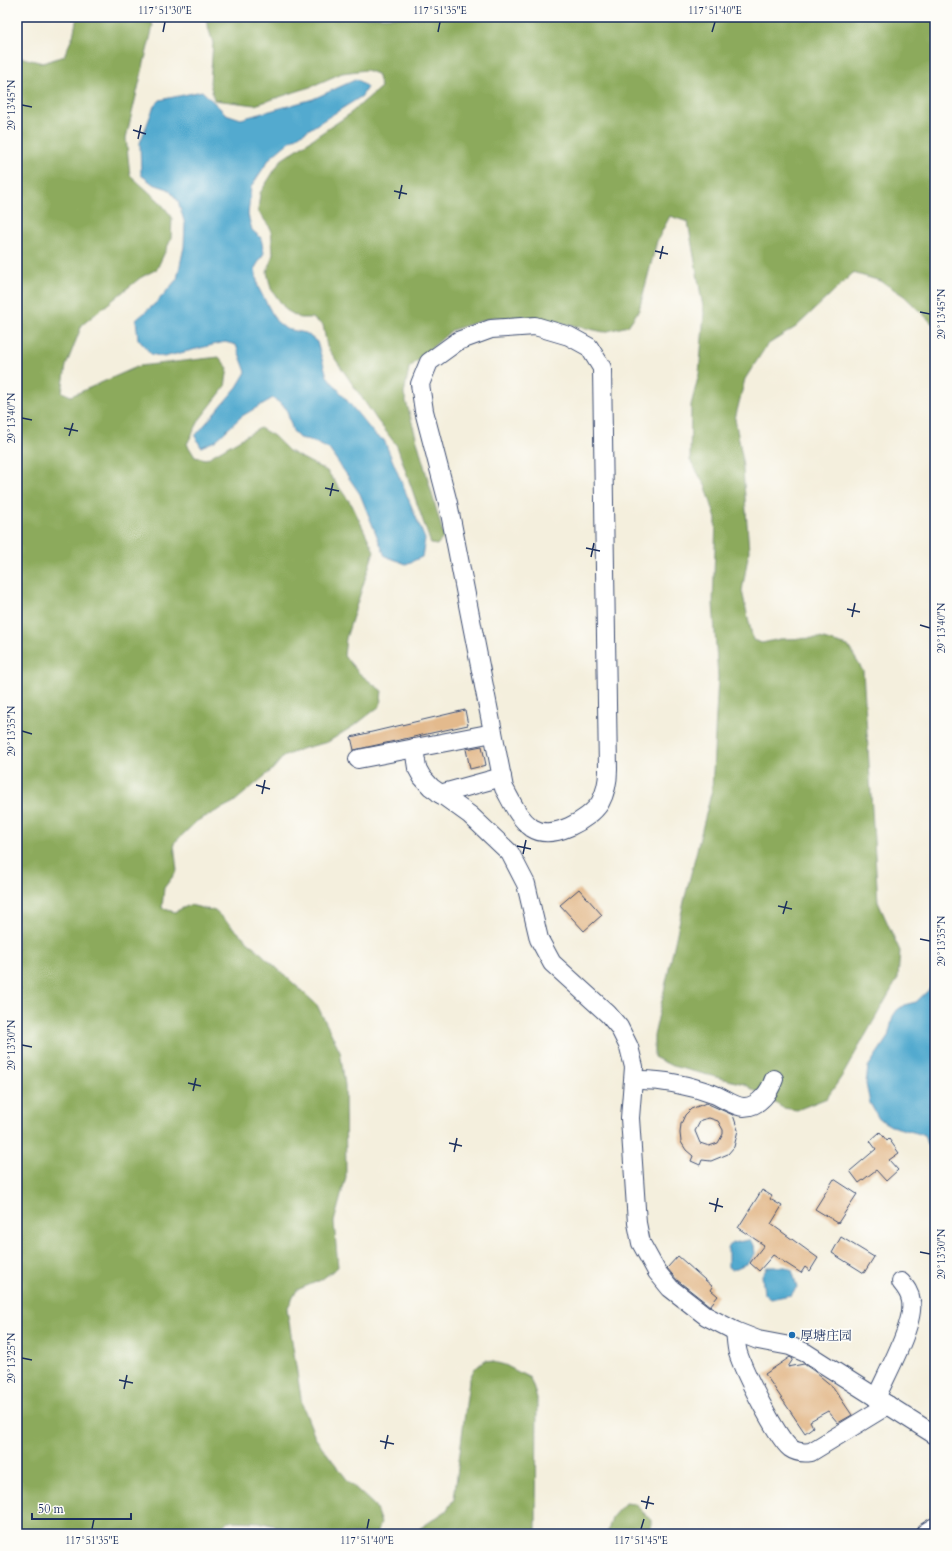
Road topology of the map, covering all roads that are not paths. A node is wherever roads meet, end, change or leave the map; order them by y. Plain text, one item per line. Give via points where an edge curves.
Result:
1 (493, 733) junction
2 (414, 748) junction
3 (358, 759) dead end
4 (502, 776) junction
5 (440, 794) junction
6 (774, 1079) dead end
7 (634, 1080) junction
8 (901, 1282) dead end
9 (735, 1331) junction
10 (882, 1401) junction
11 (935, 1435) edge
12 (935, 1529) edge
13 (927, 1534) edge

1 - 2 street
1 - 4 street
1 - 4 street via 448,503 424,411 420,384 429,362 458,341 491,329 535,326 569,336 589,348 602,368 607,788 599,804 580,822 551,832 533,828 519,815 504,788
2 - 3 street
2 - 5 street via 417,768 422,777
4 - 5 street
5 - 7 street via 470,814 510,852 526,884 539,939 552,963 619,1027 629,1047
6 - 7 street via 762,1098 744,1107 680,1083
7 - 9 street via 630,1118 637,1223 641,1243 657,1272 670,1288 706,1316
8 - 10 street via 907,1289 911,1302 910,1322
9 - 10 street via 806,1353
9 - 10 street via 737,1352 750,1383 790,1448 802,1453 811,1452
10 - 11 street
12 - 13 highway

